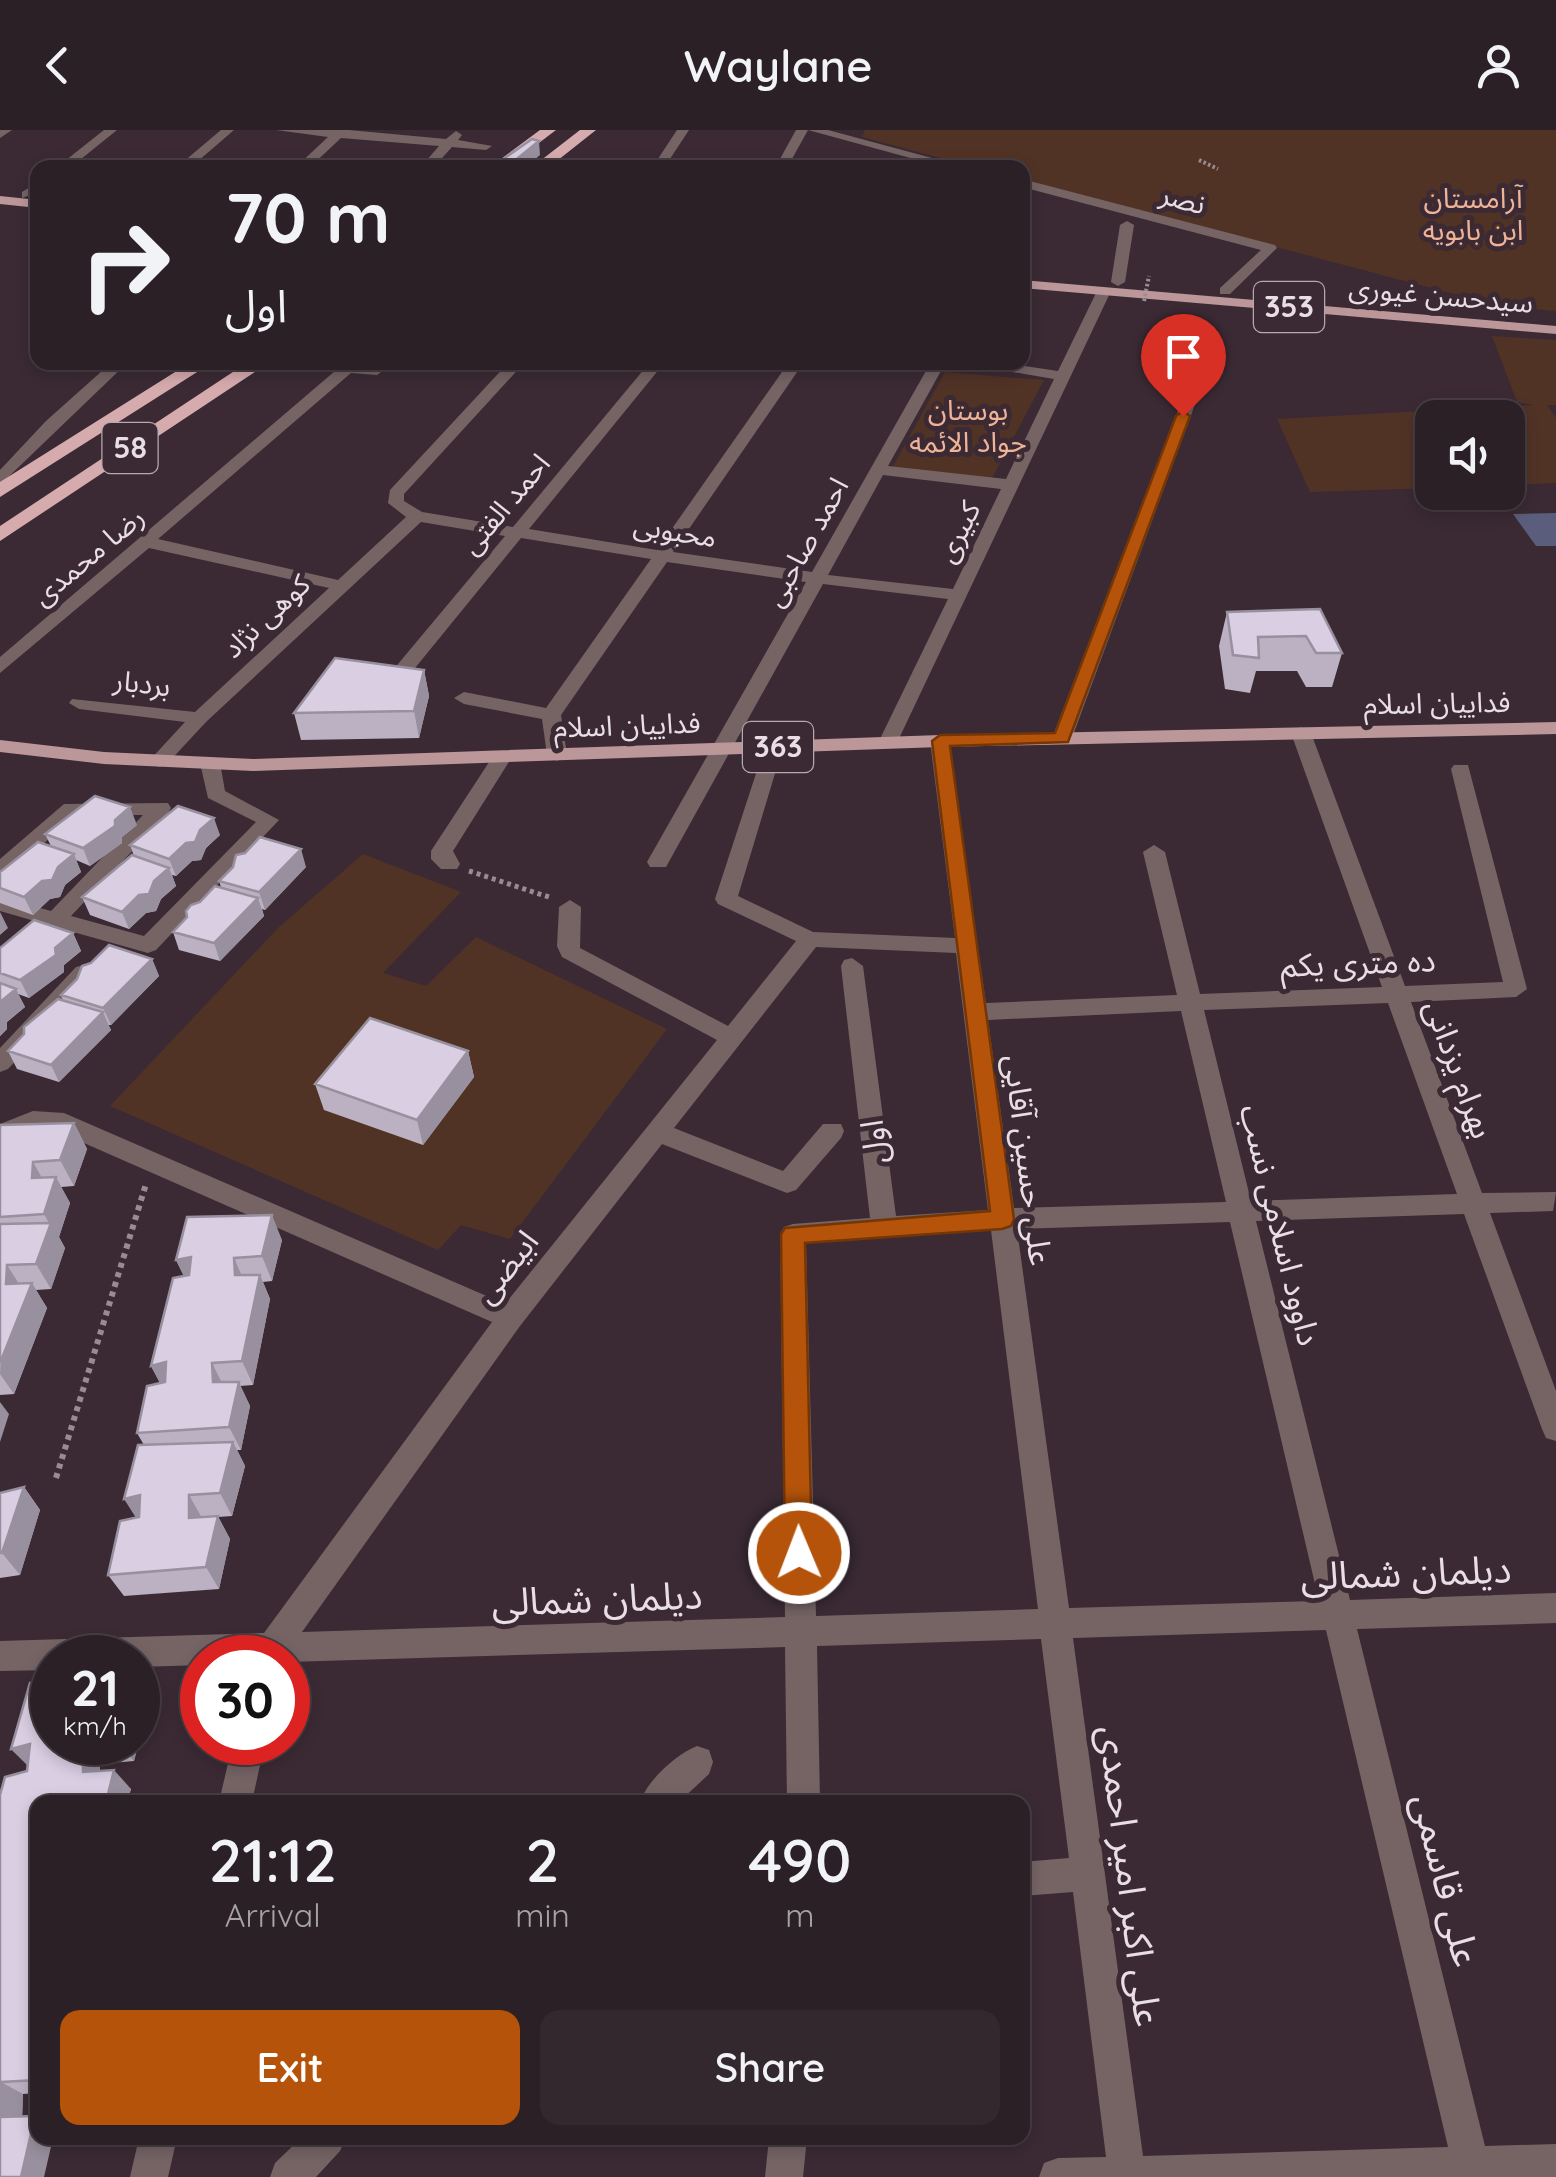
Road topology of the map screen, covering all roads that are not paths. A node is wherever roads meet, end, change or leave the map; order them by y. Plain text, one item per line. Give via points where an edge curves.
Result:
1 (111, 130) edge
2 (228, 130) edge
3 (282, 130) edge
4 (461, 130) edge
5 (549, 130) edge
6 (590, 130) edge
7 (684, 130) edge
8 (802, 130) edge
9 (814, 130) edge
10 (340, 132) edge
11 (448, 143) junction
12 (486, 146) dead end
13 (72, 160) edge
14 (192, 160) edge
15 (310, 160) edge
16 (433, 160) edge
17 (507, 160) edge
18 (549, 160) edge
19 (663, 160) edge
20 (785, 160) edge
21 (932, 160) edge
22 (1030, 185) edge
23 (0, 193) edge
24 (30, 195) edge
25 (30, 196) edge
26 (0, 200) edge
27 (1127, 224) dead end
28 (1030, 275) edge
29 (1030, 284) edge
30 (1111, 286) junction
31 (1225, 291) junction
32 (1556, 320) edge
33 (1556, 330) edge
34 (112, 370) edge
35 (191, 370) edge
36 (249, 370) edge
37 (345, 370) edge
38 (511, 370) edge
39 (651, 370) edge
40 (791, 370) edge
41 (934, 370) edge
42 (1020, 370) edge
43 (1064, 376) junction
44 (1196, 380) dead end
45 (132, 406) junction
46 (167, 423) junction
47 (878, 470) junction
48 (0, 480) edge
49 (1011, 485) junction
50 (0, 491) edge
51 (417, 516) junction
52 (518, 532) junction
53 (0, 535) edge
54 (147, 542) junction
55 (660, 556) junction
56 (816, 581) junction
57 (339, 584) junction
58 (958, 595) junction
59 (0, 667) edge
60 (394, 680) edge
61 (464, 698) dead end
62 (78, 704) dead end
63 (551, 714) junction
64 (199, 718) junction
65 (1556, 728) edge
66 (1301, 733) junction
67 (1062, 738) junction
68 (940, 741) junction
69 (888, 743) junction
70 (0, 746) edge
71 (773, 747) junction
72 (722, 749) junction
73 (556, 755) junction
74 (502, 757) junction
75 (159, 761) junction
76 (210, 764) junction
77 (1461, 770) dead end
78 (1154, 852) dead end
79 (658, 862) dead end
80 (449, 864) road end
81 (0, 870) edge
82 (0, 904) edge
83 (570, 906) road end
84 (56, 920) junction
85 (118, 936) junction
86 (810, 939) junction
87 (967, 946) junction
88 (0, 966) edge
89 (852, 966) dead end
90 (1396, 994) junction
91 (1190, 1002) junction
92 (976, 1012) junction
93 (732, 1038) junction
94 (0, 1063) edge
95 (832, 1131) dead end
96 (658, 1132) junction
97 (0, 1135) edge
98 (1553, 1201) dead end
99 (1473, 1203) junction
100 (1241, 1211) junction
101 (1002, 1219) junction
102 (884, 1227) junction
103 (510, 1318) junction
104 (1556, 1428) edge
105 (1050, 1587) joint
106 (1556, 1608) edge
107 (1338, 1615) junction
108 (1055, 1624) junction
109 (800, 1632) junction
110 (283, 1635) edge
111 (310, 1651) edge
112 (180, 1654) edge
113 (0, 1656) edge
114 (697, 1762) dead end
115 (244, 1765) edge
116 (238, 1795) edge
117 (663, 1795) edge
118 (804, 1795) edge
119 (1087, 1874) junction
120 (1030, 1878) edge
121 (156, 2145) edge
122 (320, 2145) edge
123 (787, 2145) edge
124 (1556, 2163) edge
125 (1472, 2166) junction
126 (1126, 2175) edge
127 (149, 2177) edge
128 (289, 2177) edge
129 (784, 2177) edge
130 (1058, 2177) edge

1 - 13 street
2 - 14 street
3 - 10 street
4 - 11 street
5 - 17 highway
6 - 18 highway
7 - 19 street
8 - 20 street
9 - 21 street
10 - 11 street
10 - 15 street
11 - 12 street
11 - 16 street
22 - 31 street, نصر via 1270,248
23 - 24 main road
25 - 26 main road
27 - 30 street, کبیری
28 - 30 main road, سیدحسن غیوری / 353
29 - 30 main road, سیدحسن غیوری / 353
30 - 31 main road, سیدحسن غیوری / 353
30 - 33 main road, سیدحسن غیوری / 353
30 - 43 street, کبیری
31 - 32 main road, سیدحسن غیوری / 353
34 - 48 street
35 - 45 highway, 58
36 - 46 highway, 58
37 - 54 street, رضا محمدی
38 - 51 street via 396,493 396,503
39 - 52 street, احمد الفتی
40 - 55 street
41 - 47 street, احمد صاحبی
42 - 43 street
43 - 49 street, کبیری
44 - 67 street
45 - 46 highway via 136,420
45 - 50 highway, 58
46 - 53 highway, 58
47 - 49 street
47 - 56 street, احمد صاحبی
49 - 58 street, کبیری
51 - 52 street, محبوبی
51 - 57 street, کوهی نژاد
52 - 55 street, محبوبی
52 - 60 street, احمد الفتی
54 - 57 street
54 - 59 street, رضا محمدی
55 - 56 street, محبوبی
55 - 63 street
56 - 58 street, محبوبی
56 - 72 street, احمد صاحبی
57 - 64 street, کوهی نژاد
58 - 69 street, کبیری
61 - 63 street
62 - 64 street, بردبار
63 - 73 street
64 - 75 street, کوهی نژاد
65 - 66 main road, فداییان اسلام / 363
66 - 67 main road, فداییان اسلام / 363
66 - 90 street, بهرام یزدانی
67 - 68 main road, فداییان اسلام / 363
68 - 69 main road, فداییان اسلام / 363
68 - 87 street, علی حسین آقایی
69 - 71 main road, فداییان اسلام / 363
70 - 75 main road, فداییان اسلام / 363
71 - 72 main road, فداییان اسلام / 363
71 - 86 street via 726,899
72 - 73 main road, فداییان اسلام / 363
72 - 79 street, احمد صاحبی
73 - 74 main road, فداییان اسلام / 363
74 - 76 main road, فداییان اسلام / 363
74 - 80 street via 442,851
75 - 76 main road, فداییان اسلام / 363
76 - 85 street via 215,794 269,820 148,945
77 - 90 street, ده متری یکم via 1516,989
78 - 91 street, داوود اسلامی نسب
81 - 84 street via 70,809 161,808
82 - 84 street
83 - 93 street via 570,952
84 - 85 street
84 - 88 street
85 - 94 street
86 - 87 street
86 - 93 street, ابیضی
87 - 92 street, علی حسین آقایی
89 - 102 street, اول
90 - 91 street, ده متری یکم
90 - 99 street, بهرام یزدانی
91 - 92 street, ده متری یکم
91 - 100 street, داوود اسلامی نسب
92 - 101 street, علی حسین آقایی
93 - 96 street, ابیضی
95 - 96 street via 787,1183
96 - 103 street, ابیضی
97 - 103 street via 33,1120 56,1120
98 - 99 street
99 - 100 street
99 - 104 street, بهرام یزدانی
100 - 101 street
100 - 107 street, داوود اسلامی نسب
101 - 102 street
101 - 105 street, علی حسین آقایی
102 - 109 street via 793,1234
103 - 110 street, ابیضی
105 - 108 street, علی اکبر امیر احمدی
106 - 107 street, دیلمان شمالی
107 - 108 street, دیلمان شمالی
107 - 125 street, علی قاسمی
108 - 109 street, دیلمان شمالی
108 - 119 street, علی اکبر امیر احمدی
109 - 111 street, دیلمان شمالی
109 - 118 street
112 - 113 street, دیلمان شمالی
114 - 117 street
115 - 116 street
119 - 120 street
119 - 126 street, علی اکبر امیر احمدی
121 - 127 street
122 - 128 street
123 - 129 street
124 - 125 street
125 - 126 street
126 - 130 street

